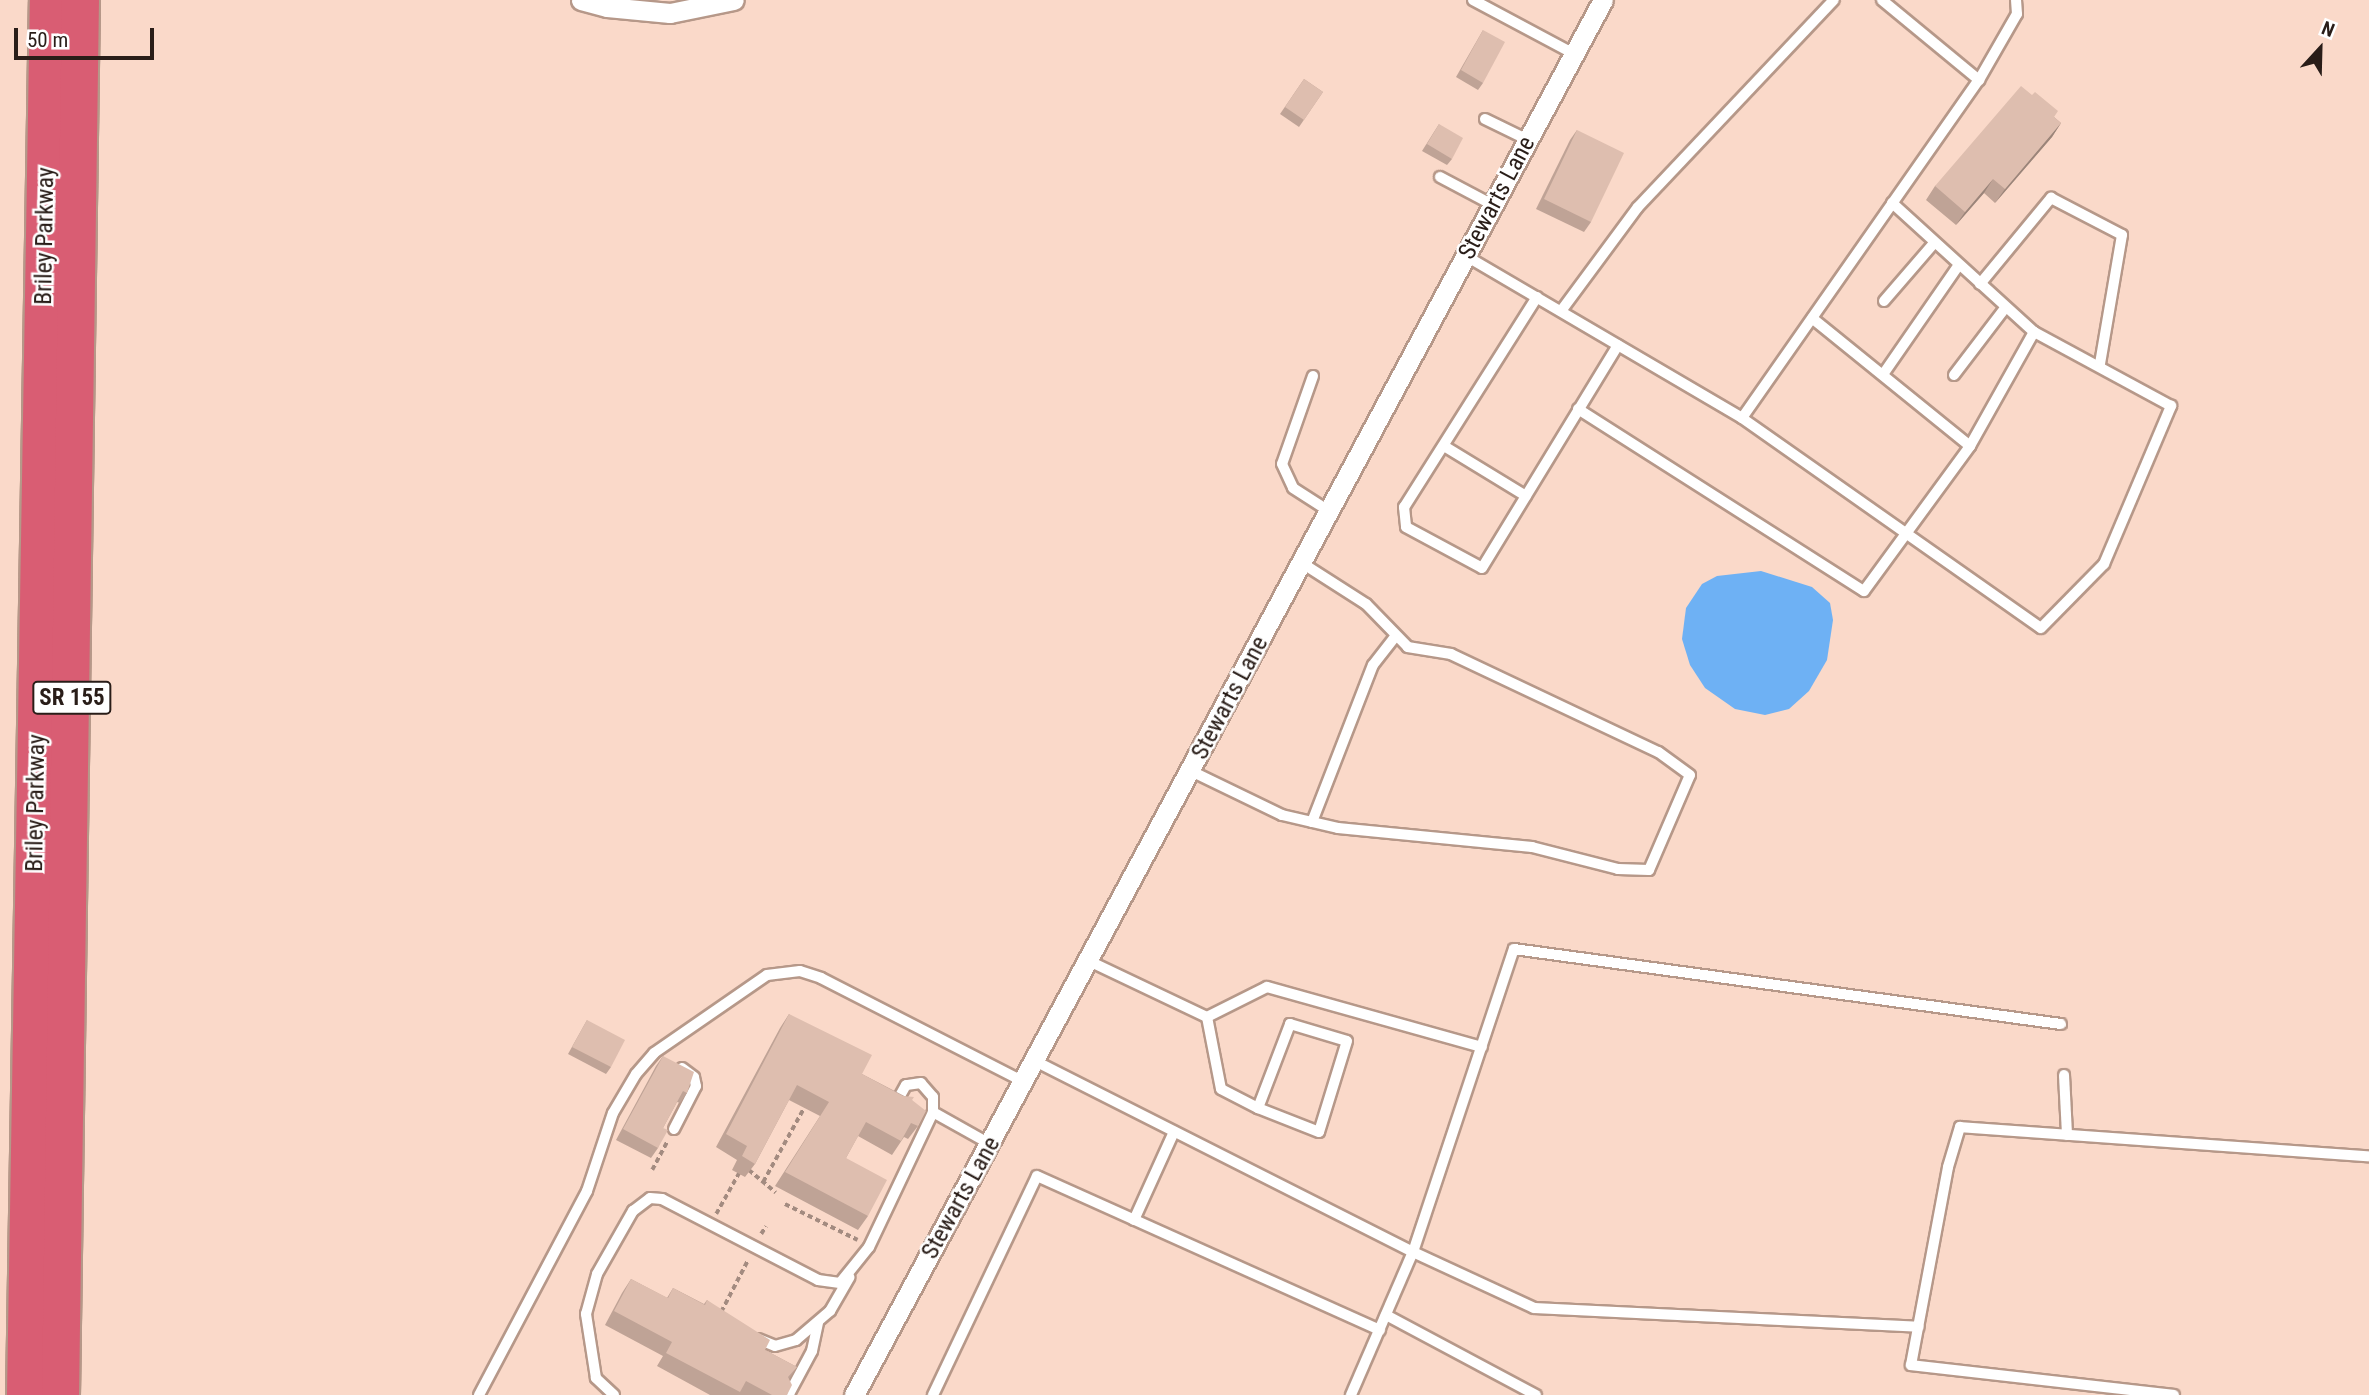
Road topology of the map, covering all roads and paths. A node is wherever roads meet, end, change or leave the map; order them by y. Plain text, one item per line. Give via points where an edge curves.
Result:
1 (48, 0) edge
2 (80, 0) edge
3 (581, 0) edge
4 (734, 0) edge
5 (1473, 0) edge
6 (1603, 0) edge
7 (1834, 0) edge
8 (1882, 0) edge
9 (2016, 0) edge
10 (1574, 54) junction
11 (1979, 80) junction
12 (1485, 119) dead end
13 (1528, 140) junction
14 (1440, 177) dead end
15 (1892, 204) junction
16 (1493, 205) junction
17 (1934, 243) junction
18 (1466, 256) junction
19 (1958, 266) junction
20 (1980, 284) junction
21 (1537, 297) junction
22 (1884, 301) dead end
23 (2005, 308) junction
24 (1561, 311) junction
25 (1812, 318) junction
26 (2034, 332) junction
27 (1618, 345) junction
28 (2100, 365) junction
29 (1884, 373) junction
30 (1954, 375) dead end
31 (1313, 376) dead end
32 (1578, 409) junction
33 (1742, 418) junction
34 (1444, 446) junction
35 (1970, 446) junction
36 (1526, 496) junction
37 (1330, 511) junction
38 (1905, 532) junction
39 (1302, 563) junction
40 (1395, 637) junction
41 (1191, 771) junction
42 (1312, 822) junction
43 (1089, 961) junction
44 (1208, 1017) junction
45 (2061, 1024) dead end
46 (1482, 1047) junction
47 (664, 1058) junction
48 (1035, 1061) junction
49 (2064, 1075) dead end
50 (1024, 1082) junction
51 (896, 1103) edge
52 (804, 1108) edge
53 (1258, 1108) junction
54 (933, 1112) junction
55 (674, 1129) joint
56 (1174, 1132) junction
57 (2067, 1135) junction
58 (990, 1144) junction
59 (653, 1153) edge
60 (659, 1156) junction
61 (2369, 1156) edge
62 (652, 1170) dead end
63 (749, 1170) edge
64 (738, 1173) dead end
65 (763, 1182) junction
66 (776, 1193) dead end
67 (785, 1204) dead end
68 (720, 1207) dead end
69 (1134, 1220) junction
70 (766, 1226) dead end
71 (872, 1242) junction
72 (755, 1247) junction
73 (1413, 1252) junction
74 (857, 1266) junction
75 (1386, 1315) junction
76 (718, 1318) joint
77 (818, 1322) junction
78 (1919, 1327) junction
79 (1380, 1330) junction
80 (786, 1392) edge
81 (25, 1395) edge
82 (60, 1395) edge
83 (479, 1395) edge
84 (614, 1395) edge
85 (854, 1395) edge
86 (933, 1395) edge
87 (1352, 1395) edge
88 (1536, 1395) edge
89 (2174, 1395) edge

1 - 81 highway, Briley Parkway / SR 155
2 - 82 highway, Briley Parkway / SR 155
3 - 4 street via 670,13
5 - 10 lane
6 - 10 street, Stewarts Lane
7 - 24 lane via 1638,207
8 - 11 lane
9 - 11 lane via 2017,14
10 - 13 street, Stewarts Lane
11 - 15 lane
12 - 13 lane
13 - 16 street, Stewarts Lane
14 - 16 lane
15 - 17 lane
15 - 25 lane
16 - 18 street, Stewarts Lane
17 - 19 lane
17 - 22 lane
18 - 21 lane
18 - 37 street, Stewarts Lane
19 - 20 lane
19 - 29 lane
20 - 23 lane
20 - 28 lane via 2051,198 2122,235
21 - 24 lane
21 - 34 lane
23 - 26 lane
23 - 30 lane
24 - 27 lane
25 - 29 lane
25 - 33 lane
26 - 28 lane
26 - 35 lane
27 - 32 lane
27 - 33 lane
28 - 38 lane via 2171,406 2104,564 2041,628
29 - 35 lane
31 - 37 lane via 1282,464 1293,488
32 - 36 lane
32 - 38 lane via 1864,591
33 - 38 lane
34 - 36 lane
34 - 36 lane via 1405,507 1406,527 1482,568
35 - 38 lane
37 - 39 street, Stewarts Lane
39 - 40 lane via 1366,604
39 - 41 street, Stewarts Lane
40 - 42 lane via 1373,665
40 - 42 lane via 1408,647 1451,654 1658,752 1690,775 1649,870 1618,869 1532,847
41 - 42 lane via 1282,816
41 - 43 street, Stewarts Lane
43 - 44 lane
43 - 48 street, Stewarts Lane
44 - 46 lane via 1267,988
44 - 53 lane via 1221,1088
45 - 46 lane via 1514,950
46 - 73 lane
47 - 50 lane via 767,975 800,971
47 - 55 lane via 690,1073 696,1086
47 - 83 lane via 612,1113 587,1191
48 - 50 street, Stewarts Lane
48 - 56 lane
49 - 57 lane
50 - 58 street, Stewarts Lane
51 - 54 lane via 906,1085 921,1083 933,1097
52 - 65 path
53 - 53 lane via 1290,1024 1347,1041 1320,1132
54 - 58 lane
54 - 71 lane
55 - 60 path
56 - 69 lane
56 - 73 lane
57 - 61 lane
57 - 78 lane via 1960,1127 1948,1167
58 - 85 street, Stewarts Lane
59 - 60 path
60 - 62 path
63 - 65 path
64 - 68 path
65 - 66 path
67 - 71 path via 851,1239
69 - 79 lane
69 - 86 lane via 1037,1177
70 - 72 path
71 - 74 lane
72 - 74 lane via 833,1284
72 - 76 path
72 - 84 lane via 662,1199 650,1198 633,1211 604,1259 586,1314 591,1364 601,1385
73 - 75 lane
73 - 78 lane via 1534,1308
74 - 77 lane via 830,1311
75 - 79 lane
75 - 88 lane
76 - 77 lane via 772,1346 792,1343
77 - 80 lane via 812,1352 789,1394
78 - 89 lane via 1911,1365
79 - 87 lane

